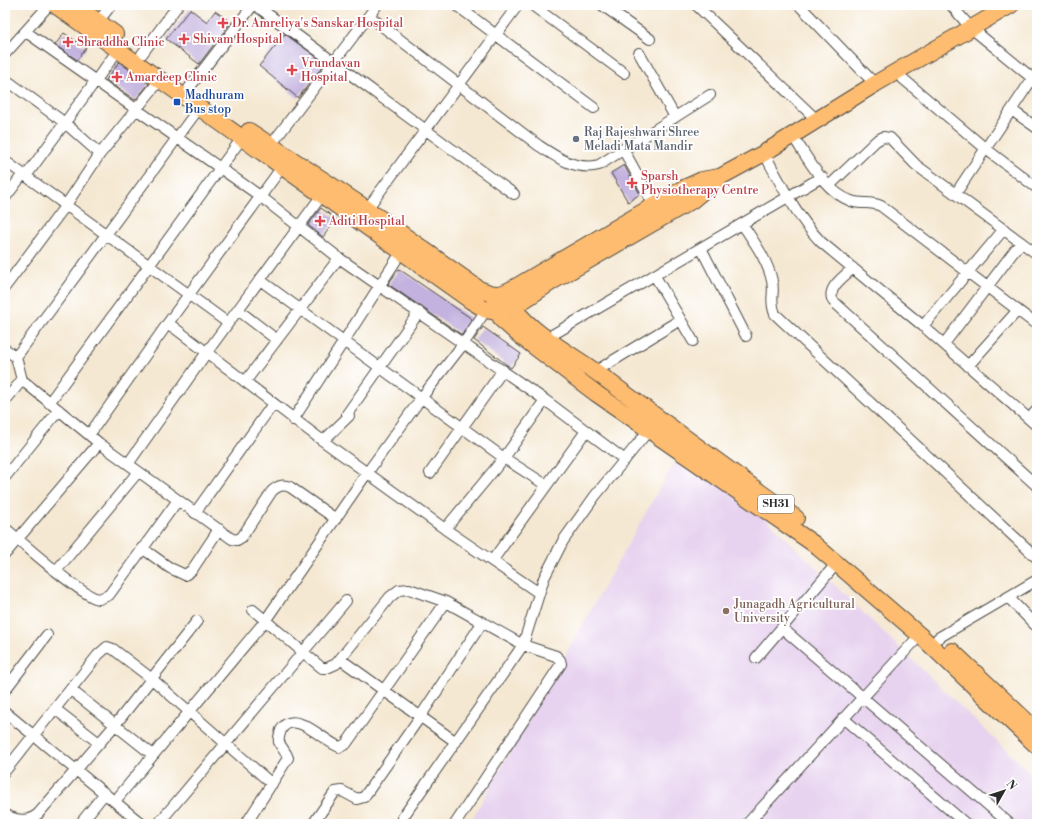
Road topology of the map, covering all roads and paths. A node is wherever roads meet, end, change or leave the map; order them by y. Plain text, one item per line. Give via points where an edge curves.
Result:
1 (49, 5) edge
2 (54, 5) edge
3 (76, 5) edge
4 (111, 5) edge
5 (178, 5) edge
6 (254, 5) edge
7 (378, 5) edge
8 (456, 5) edge
9 (518, 5) edge
10 (532, 5) edge
11 (602, 5) edge
12 (951, 5) edge
13 (1011, 5) edge
14 (701, 7) edge
15 (805, 7) edge
16 (369, 16) junction
17 (98, 22) junction
18 (970, 27) junction
19 (26, 32) junction
20 (495, 36) junction
21 (650, 39) dead end
22 (118, 50) junction
23 (5, 54) edge
24 (142, 54) junction
25 (639, 54) dead end
26 (334, 61) junction
27 (895, 72) junction
28 (624, 73) dead end
29 (1035, 79) edge
30 (5, 80) edge
31 (96, 80) junction
32 (160, 80) junction
33 (875, 84) junction
34 (460, 85) junction
35 (189, 88) junction
36 (710, 95) dead end
37 (200, 108) junction
38 (594, 108) dead end
39 (136, 109) junction
40 (1013, 111) junction
41 (675, 117) junction
42 (818, 120) junction
43 (65, 123) junction
44 (1037, 128) edge
45 (426, 131) junction
46 (792, 135) junction
47 (177, 138) junction
48 (242, 138) junction
49 (271, 145) junction
50 (623, 149) junction
51 (986, 150) junction
52 (764, 153) junction
53 (100, 154) junction
54 (5, 161) edge
55 (282, 167) junction
56 (219, 168) junction
57 (24, 175) junction
58 (822, 177) junction
59 (829, 186) junction
60 (1037, 188) edge
61 (956, 193) junction
62 (514, 194) dead end
63 (322, 195) junction
64 (260, 196) junction
65 (788, 197) junction
66 (5, 198) edge
67 (66, 205) junction
68 (368, 209) junction
69 (657, 212) junction
70 (744, 225) junction
71 (298, 227) junction
72 (1004, 229) junction
73 (107, 235) junction
74 (1021, 242) junction
75 (701, 248) junction
76 (402, 251) junction
77 (1037, 254) edge
78 (340, 258) junction
79 (149, 265) junction
80 (853, 268) junction
81 (967, 273) junction
82 (655, 276) junction
83 (260, 280) junction
84 (380, 285) junction
85 (5, 287) edge
86 (987, 288) junction
87 (498, 293) junction
88 (189, 294) junction
89 (300, 308) junction
90 (512, 308) junction
91 (238, 310) junction
92 (491, 311) junction
93 (1017, 311) junction
94 (419, 312) junction
95 (680, 320) junction
96 (168, 322) junction
97 (228, 323) junction
98 (1037, 325) edge
99 (923, 326) junction
100 (746, 336) dead end
101 (547, 338) junction
102 (277, 340) junction
103 (344, 340) junction
104 (693, 341) dead end
105 (464, 343) junction
106 (944, 344) junction
107 (5, 349) edge
108 (207, 352) junction
109 (16, 357) junction
110 (968, 366) junction
111 (380, 368) junction
112 (503, 370) junction
113 (596, 372) junction
114 (22, 380) junction
115 (245, 382) junction
116 (422, 397) junction
117 (545, 400) junction
118 (5, 401) edge
119 (49, 403) junction
120 (273, 404) junction
121 (59, 410) junction
122 (1037, 410) edge
123 (1029, 419) junction
124 (293, 420) junction
125 (1037, 426) edge
126 (462, 427) junction
127 (649, 430) junction
128 (586, 431) junction
129 (89, 435) junction
130 (322, 441) junction
131 (99, 443) junction
132 (504, 458) junction
133 (625, 460) junction
134 (128, 464) junction
135 (138, 472) junction
136 (367, 473) junction
137 (430, 473) dead end
138 (5, 477) edge
139 (1036, 484) edge
140 (546, 485) junction
141 (178, 500) junction
142 (195, 513) junction
143 (336, 519) junction
144 (5, 528) edge
145 (219, 529) junction
146 (446, 530) junction
147 (17, 539) junction
148 (142, 548) junction
149 (5, 554) edge
150 (1037, 558) edge
151 (492, 561) junction
152 (837, 563) junction
153 (56, 571) junction
154 (1037, 580) edge
155 (539, 593) junction
156 (1008, 597) junction
157 (346, 600) dead end
158 (446, 602) junction
159 (253, 610) dead end
160 (197, 621) dead end
161 (265, 621) junction
162 (482, 622) junction
163 (1037, 627) edge
164 (782, 628) junction
165 (47, 635) dead end
166 (920, 635) junction
167 (938, 638) junction
168 (524, 642) junction
169 (303, 652) junction
170 (756, 658) dead end
171 (340, 659) junction
172 (152, 679) junction
173 (5, 690) edge
174 (71, 690) junction
175 (384, 690) junction
176 (862, 697) junction
177 (56, 709) junction
178 (189, 711) junction
179 (5, 712) edge
180 (420, 717) junction
181 (843, 718) junction
182 (115, 725) junction
183 (1037, 731) edge
184 (34, 735) junction
185 (456, 742) junction
186 (99, 743) junction
187 (226, 743) junction
188 (1037, 746) edge
189 (153, 755) junction
190 (77, 770) junction
191 (5, 771) edge
192 (272, 784) junction
193 (105, 793) junction
194 (115, 801) junction
195 (5, 815) edge
196 (403, 817) dead end
197 (135, 822) edge
198 (80, 824) edge
199 (158, 824) edge
200 (246, 824) edge
201 (313, 824) edge
202 (456, 824) edge
203 (747, 824) edge
204 (966, 824) edge
205 (1010, 824) edge

1 - 19 street
2 - 22 main road
3 - 17 main road
4 - 17 street
5 - 24 street
6 - 26 street
6 - 35 street
7 - 16 street
8 - 20 street
9 - 20 street
10 - 28 street
11 - 21 street
12 - 18 street
13 - 18 main road
14 - 42 street
15 - 33 street
16 - 26 street
16 - 34 street
17 - 24 main road
18 - 27 main road
18 - 29 street
19 - 23 street
19 - 31 street
20 - 34 street
20 - 38 street
22 - 31 street
22 - 32 main road
24 - 35 main road
25 - 41 street
26 - 45 street
26 - 49 street
27 - 33 main road
27 - 51 street
29 - 40 street
30 - 43 street
31 - 39 street
31 - 43 street
32 - 37 main road
32 - 39 street
33 - 42 main road
34 - 45 street
34 - 50 street via 538,145 566,162 588,168 599,165
35 - 49 main road
36 - 41 street
37 - 47 street
37 - 48 main road
39 - 47 street
39 - 53 street
40 - 44 street
40 - 51 street
41 - 50 street
42 - 46 main road
43 - 53 street
43 - 57 street
45 - 62 street
45 - 68 street
46 - 52 main road
46 - 58 street
47 - 56 street
47 - 73 street
48 - 55 main road
48 - 56 street
49 - 68 main road
50 - 69 street
51 - 60 street
51 - 61 street
52 - 65 street
52 - 69 main road via 720,177 691,200
53 - 67 street
54 - 57 street
55 - 63 main road
55 - 64 street
56 - 64 street
56 - 79 street
57 - 66 street
57 - 67 street
58 - 59 street
58 - 65 street
59 - 61 street via 876,140 883,137 890,138 916,165
59 - 81 street via 850,201 872,202 881,206
61 - 72 street
63 - 71 street
63 - 76 main road
64 - 71 street
64 - 88 street
65 - 70 street
65 - 80 street via 809,230
67 - 73 street
67 - 85 street
68 - 87 main road via 479,289
69 - 87 main road
69 - 90 main road
70 - 75 street
70 - 150 street via 772,280 771,304 775,314
71 - 78 street
71 - 83 street
72 - 74 street
72 - 81 street
73 - 79 street
73 - 109 street
74 - 77 street
74 - 86 street
75 - 82 street
75 - 100 street
76 - 84 street
76 - 92 main road
78 - 84 street
78 - 89 street
79 - 88 street
79 - 119 street
80 - 99 street
80 - 139 street via 831,290 830,296 833,301
81 - 86 street
81 - 99 street
82 - 95 street
82 - 101 street
83 - 89 street
83 - 91 street
84 - 94 street
84 - 103 street
86 - 93 street
86 - 106 street
87 - 90 main road, SH31
87 - 92 main road
88 - 96 street
88 - 97 street
89 - 102 street
89 - 103 street
90 - 92 main road
90 - 101 main road, SH31 via 520,318
91 - 97 street
91 - 102 street
92 - 105 street
92 - 127 main road via 597,394
93 - 98 street
93 - 110 street
94 - 105 street
94 - 111 street
95 - 104 street
95 - 113 street
96 - 108 street
96 - 129 street
97 - 108 street
99 - 106 street
101 - 113 main road, SH31
102 - 115 street
103 - 111 street
103 - 124 street
105 - 112 street
105 - 116 street
106 - 110 street
107 - 109 street
108 - 115 street
108 - 134 street
109 - 114 street
110 - 123 street
111 - 116 street
111 - 130 street via 348,415
112 - 117 street
112 - 126 street
113 - 167 main road, SH31 via 803,523
114 - 118 street
114 - 119 street
115 - 120 street
116 - 126 street
116 - 136 street
117 - 128 street
117 - 132 street
119 - 121 street
120 - 124 street
120 - 142 street
121 - 129 street
121 - 138 street
122 - 123 street
123 - 125 street
124 - 130 street
126 - 132 street
126 - 137 street
127 - 133 street
127 - 152 main road via 800,534
128 - 133 street
128 - 140 street
129 - 131 street
130 - 136 street
131 - 134 street
131 - 147 street
132 - 140 street
132 - 146 street
133 - 155 street via 562,542
134 - 135 street
135 - 141 street
135 - 153 street
136 - 143 street
136 - 146 street
140 - 151 street
141 - 142 street
141 - 148 street
142 - 145 street
143 - 145 street via 285,485 272,490 242,537 237,540
143 - 161 street
144 - 147 street
145 - 148 street via 192,570 185,574 170,568
146 - 151 street
147 - 149 street
147 - 153 street
148 - 153 street via 109,595 99,599 89,596
151 - 155 street
152 - 164 street
152 - 166 main road
154 - 156 street
155 - 168 street
156 - 163 street
156 - 167 street
157 - 169 street
158 - 162 street
158 - 171 street via 409,589 399,590 390,597
158 - 175 street
159 - 161 street
160 - 172 street
161 - 169 street
161 - 178 street
162 - 168 street
162 - 180 street
164 - 170 street
164 - 176 street
165 - 173 street
166 - 176 street
166 - 188 main road
167 - 183 main road, SH31
168 - 185 street
168 - 202 street via 556,656 560,664
169 - 171 street via 322,668 336,664
169 - 187 street
171 - 175 street
172 - 174 street via 107,647
172 - 178 street
172 - 182 street
174 - 177 street
174 - 182 street
175 - 180 street
175 - 192 street via 346,744 340,747 334,746 306,725 296,721 282,728 279,742 288,758
176 - 181 street
176 - 205 street
177 - 184 street
177 - 186 street
178 - 187 street
178 - 189 street
179 - 184 street
180 - 185 street
180 - 201 street via 364,797 358,799 342,791 335,792
181 - 203 street
181 - 204 street
182 - 186 street
182 - 189 street
184 - 190 street
184 - 191 street
185 - 196 street
186 - 190 street
187 - 192 street
187 - 199 street
189 - 194 street
190 - 193 street
190 - 195 street via 33,818 25,820
192 - 200 street
193 - 194 street
193 - 198 street
194 - 197 street

